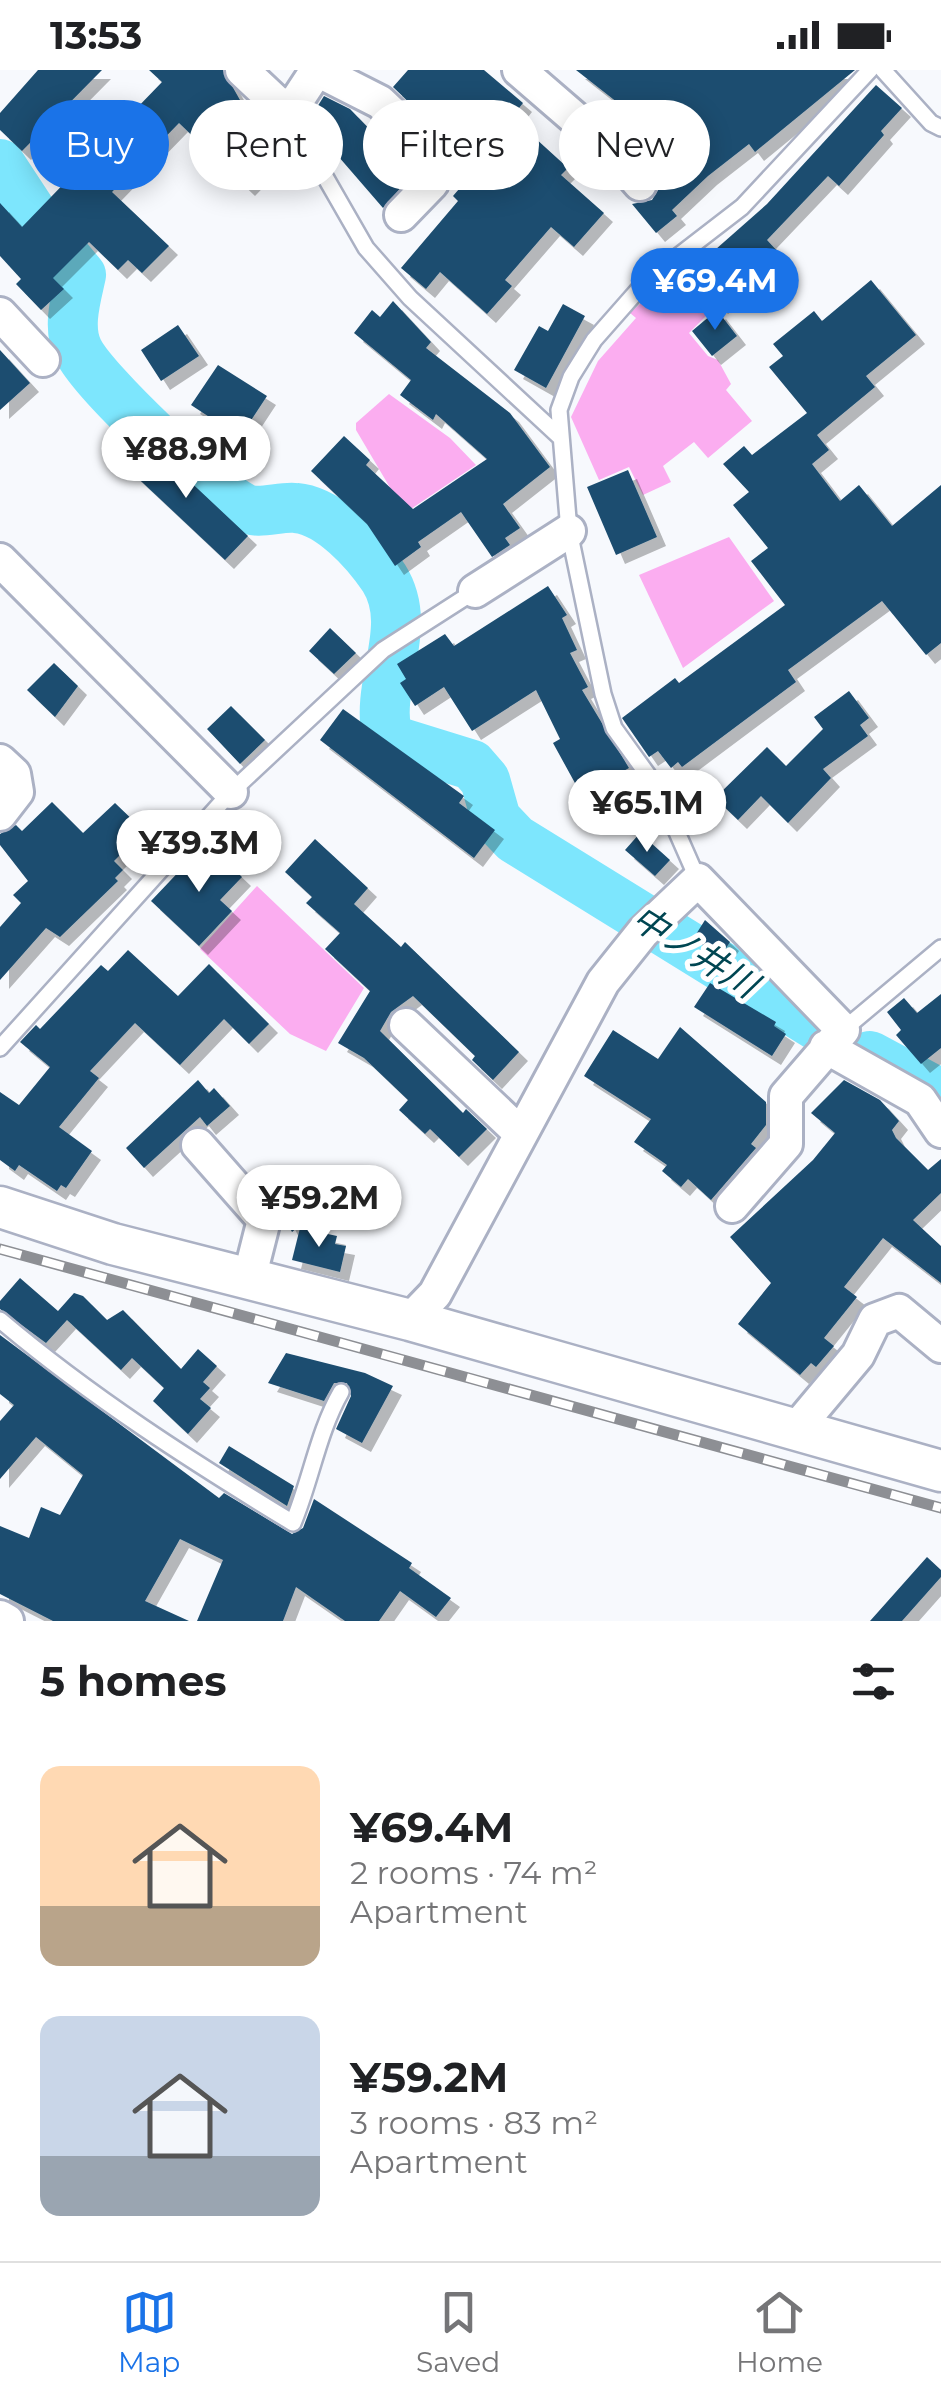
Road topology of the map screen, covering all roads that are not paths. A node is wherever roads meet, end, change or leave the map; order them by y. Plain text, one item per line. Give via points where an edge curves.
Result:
1 (242, 70) edge
2 (317, 70) edge
3 (519, 70) edge
4 (870, 70) edge
5 (883, 70) edge
6 (274, 100) edge
7 (297, 100) edge
8 (559, 105) edge
9 (941, 128) edge
10 (333, 190) edge
11 (401, 215) dead end
12 (0, 314) edge
13 (43, 360) dead end
14 (561, 438) junction
15 (569, 532) junction
16 (0, 560) edge
17 (475, 591) joint
18 (0, 760) edge
19 (231, 792) junction
20 (0, 814) edge
21 (698, 880) junction
22 (941, 948) edge
23 (406, 1025) dead end
24 (835, 1038) junction
25 (0, 1048) edge
26 (941, 1131) edge
27 (521, 1134) junction
28 (198, 1145) dead end
29 (732, 1206) dead end
30 (0, 1207) edge
31 (249, 1279) junction
32 (0, 1320) edge
33 (410, 1320) junction
34 (941, 1346) edge
35 (342, 1392) dead end
36 (796, 1429) junction
37 (941, 1470) edge
38 (0, 1617) edge
39 (7, 1621) edge

1 - 6 street
2 - 7 street
2 - 11 street via 380,102 437,156 432,183
3 - 8 street
4 - 14 lane via 742,206 646,281 594,340 559,410
5 - 9 lane
10 - 14 lane via 366,248 410,298
12 - 13 street
14 - 15 lane
15 - 17 street
15 - 21 lane via 614,728 658,789
16 - 19 street
17 - 19 lane via 383,650
18 - 20 street via 14,774 17,792
19 - 25 lane
21 - 24 street
21 - 27 street via 650,924 603,982
22 - 24 lane
23 - 27 street
24 - 26 street via 920,1100
24 - 29 street via 786,1096 786,1144
27 - 33 street via 435,1294
28 - 31 street via 264,1220
30 - 31 street
31 - 33 street
32 - 35 lane via 82,1387 293,1524
33 - 36 street
34 - 36 street via 900,1311 875,1320 858,1355
36 - 37 street
38 - 39 street

